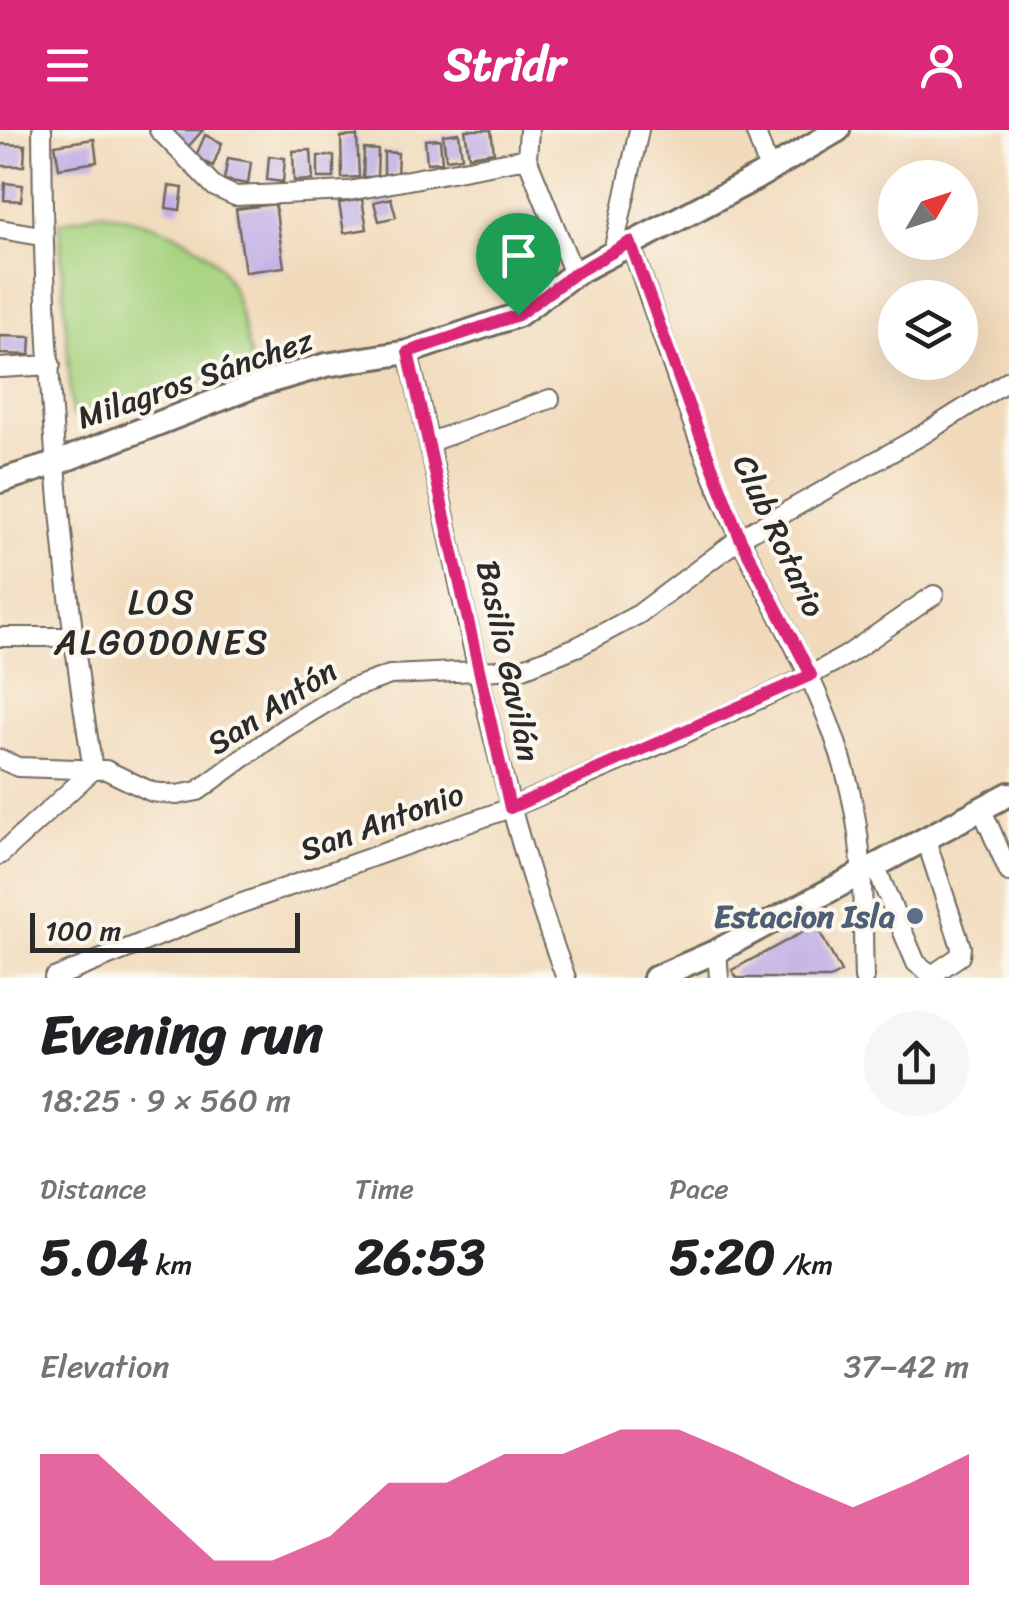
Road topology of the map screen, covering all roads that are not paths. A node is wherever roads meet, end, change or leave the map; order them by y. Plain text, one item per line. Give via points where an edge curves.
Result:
1 (42, 130) edge
2 (158, 130) edge
3 (529, 130) edge
4 (638, 130) edge
5 (755, 130) edge
6 (838, 130) edge
7 (527, 158) junction
8 (769, 170) junction
9 (0, 230) edge
10 (41, 236) junction
11 (622, 247) junction
12 (574, 274) junction
13 (408, 352) junction
14 (51, 365) junction
15 (0, 368) edge
16 (1009, 380) edge
17 (550, 398) dead end
18 (430, 442) junction
19 (54, 464) junction
20 (0, 481) edge
21 (740, 538) junction
22 (934, 595) dead end
23 (0, 637) edge
24 (71, 637) junction
25 (480, 673) junction
26 (811, 675) junction
27 (0, 759) edge
28 (93, 770) junction
29 (1009, 794) edge
30 (510, 808) junction
31 (982, 810) junction
32 (926, 840) junction
33 (0, 855) edge
34 (868, 872) junction
35 (1009, 872) edge
36 (717, 951) junction
37 (54, 978) edge
38 (566, 978) edge
39 (655, 978) edge
40 (719, 978) edge
41 (864, 978) edge

1 - 10 street
2 - 7 street via 215,187 235,196 349,191
3 - 7 street
4 - 11 street
5 - 8 street
6 - 8 main road, Milagros Sánchez
7 - 12 street
8 - 11 main road, Milagros Sánchez
9 - 10 street
10 - 14 street
11 - 12 main road, Milagros Sánchez
11 - 21 street, Club Rotario
12 - 13 main road, Milagros Sánchez via 518,315
13 - 18 street, Basilio Gavilán
13 - 19 main road, Milagros Sánchez via 256,385
14 - 15 street
14 - 19 street
16 - 21 street, San Antón
17 - 18 street
18 - 25 street, Basilio Gavilán
19 - 20 main road, Milagros Sánchez
19 - 24 street
21 - 25 street, San Antón via 639,614 579,646 521,669
21 - 26 street, Club Rotario
22 - 26 street, San Antonio
23 - 24 street
24 - 28 street
25 - 28 street, San Antón via 390,675 347,690 198,791 152,792
25 - 30 street, Basilio Gavilán
26 - 30 street, San Antonio
26 - 34 street, Club Rotario via 840,752
27 - 28 street, San Antón via 18,767
28 - 33 street
29 - 31 main road
30 - 37 street, San Antonio
30 - 38 street, Basilio Gavilán
31 - 32 main road
31 - 35 street
32 - 34 main road
32 - 34 street via 961,947 960,956 942,969 932,974 916,963
34 - 36 main road
34 - 41 street, Club Rotario
36 - 39 main road
36 - 40 street

